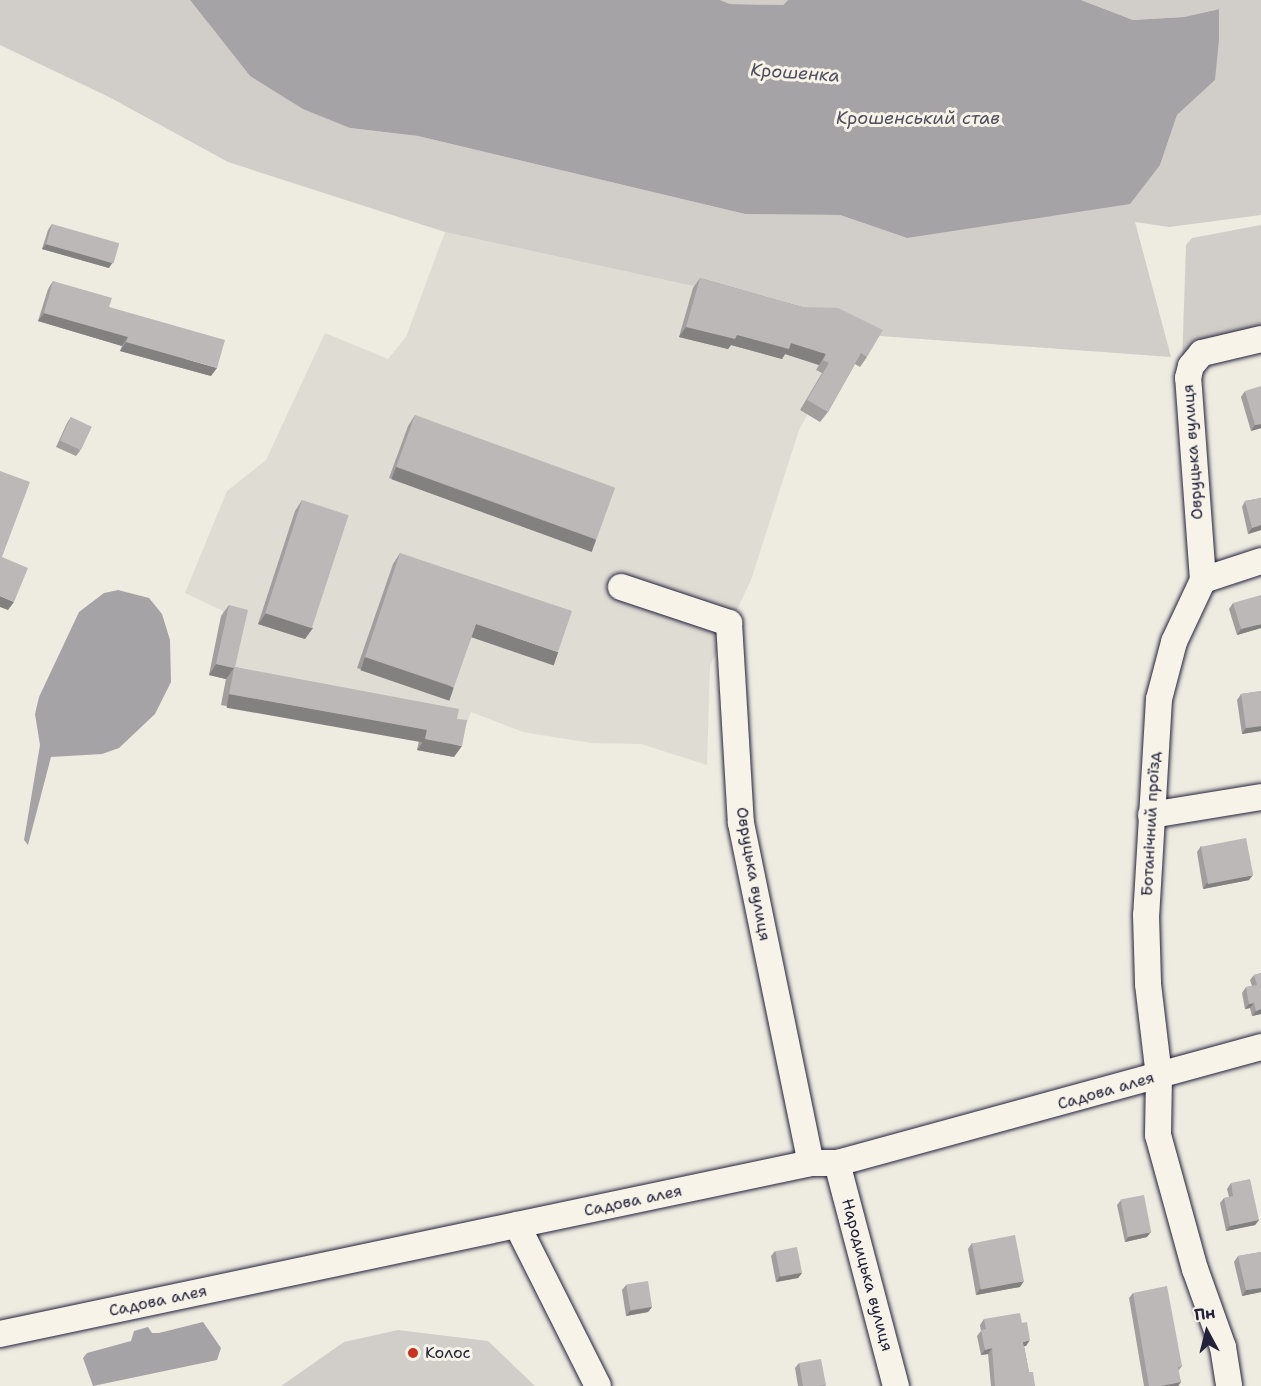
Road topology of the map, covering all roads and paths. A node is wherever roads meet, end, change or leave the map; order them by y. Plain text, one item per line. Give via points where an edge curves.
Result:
1 (1261, 339) edge
2 (1261, 561) edge
3 (1203, 580) junction
4 (621, 587) dead end
5 (1261, 797) edge
6 (1151, 815) junction
7 (1261, 1047) edge
8 (1159, 1076) junction
9 (811, 1163) junction
10 (837, 1163) junction
11 (517, 1225) junction
12 (0, 1334) edge
13 (598, 1386) edge
14 (896, 1386) edge
15 (1229, 1386) edge

1 - 3 street, Овруцька вулиця via 1203,353 1191,366 1188,378
2 - 3 street
3 - 6 street, Ботанічний проїзд via 1165,671
4 - 9 street, Овруцька вулиця via 729,623 741,823
5 - 6 street
6 - 8 street, Ботанічний проїзд via 1146,927
7 - 8 street, Садова алея
8 - 10 street, Садова алея
8 - 15 street, Ботанічний проїзд via 1158,1135 1198,1278 1223,1347
9 - 10 street, Садова алея
9 - 11 street, Садова алея
10 - 14 street, Народицька вулиця
11 - 12 street, Садова алея
11 - 13 street

